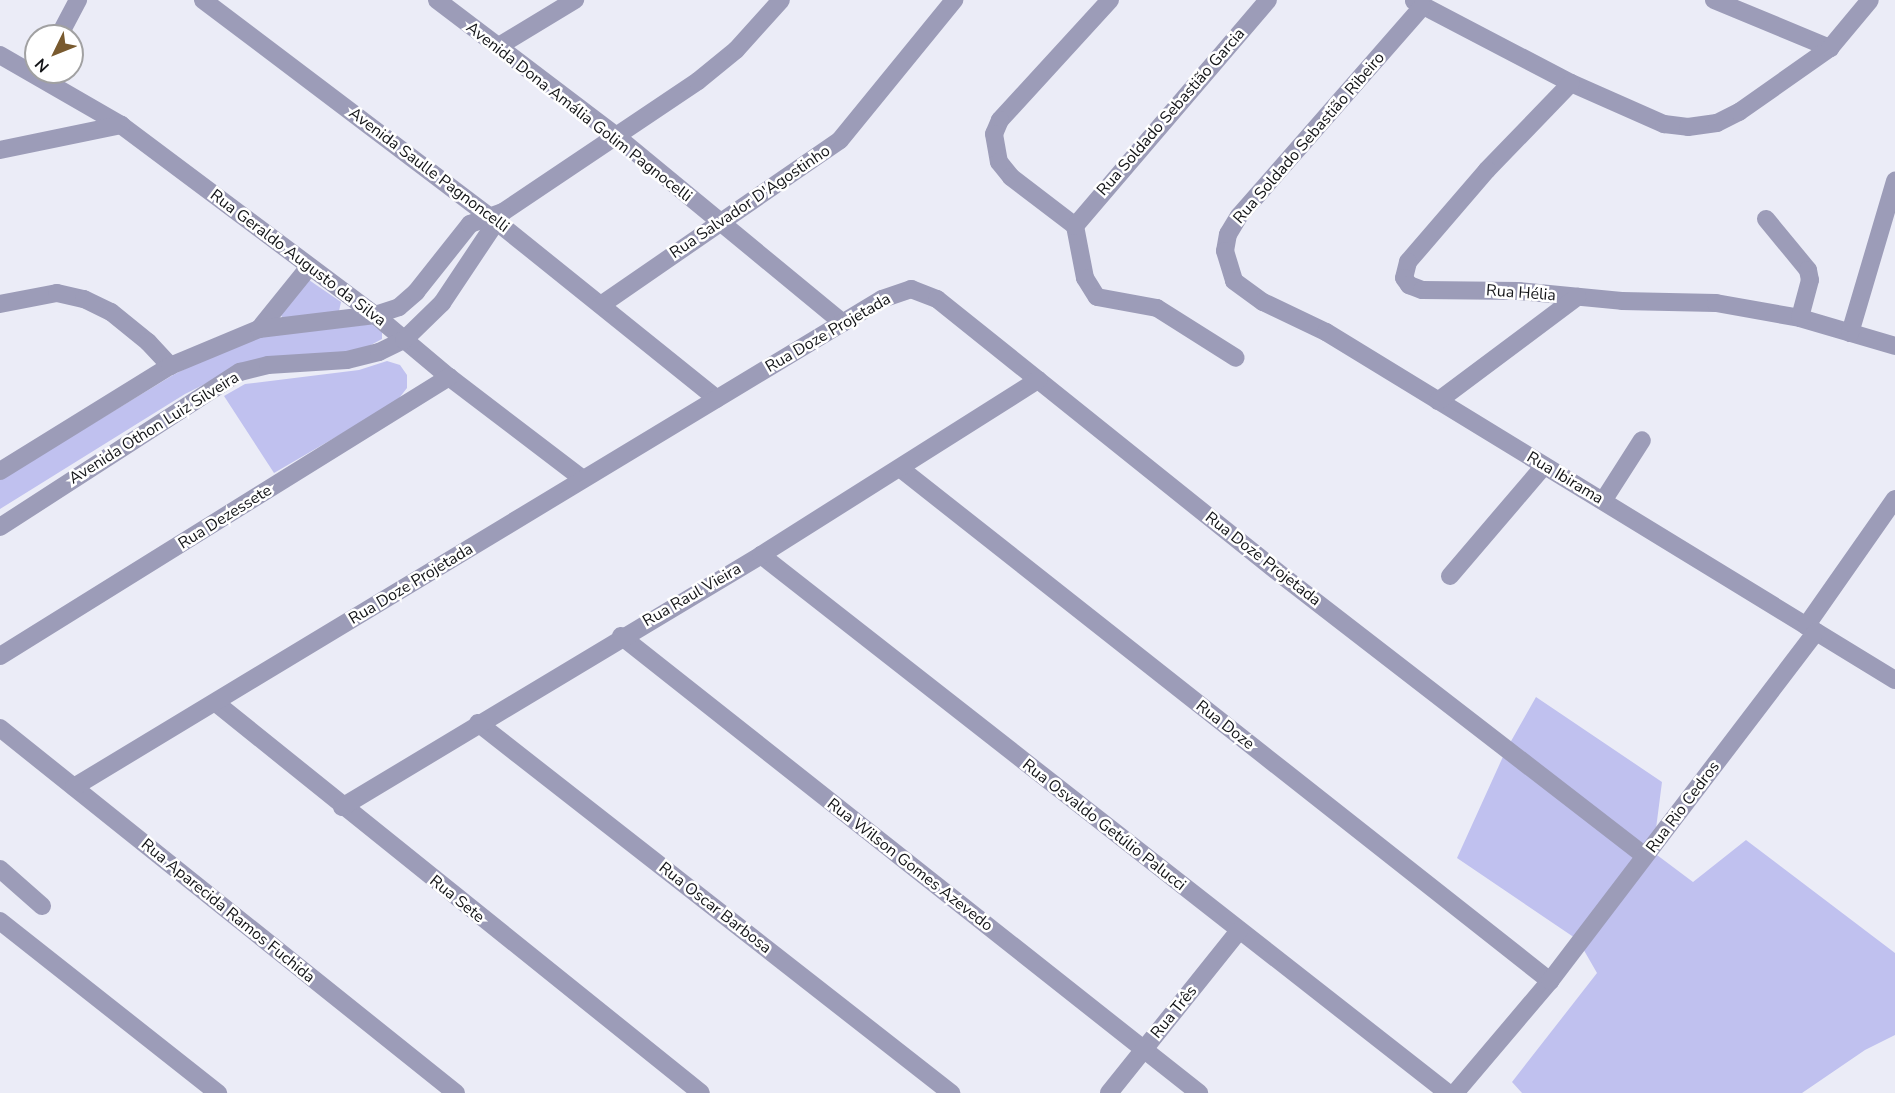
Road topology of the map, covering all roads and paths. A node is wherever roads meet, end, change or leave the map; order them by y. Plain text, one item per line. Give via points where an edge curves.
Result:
1 (78, 0) edge
2 (203, 0) edge
3 (437, 0) edge
4 (575, 0) edge
5 (781, 0) edge
6 (954, 0) edge
7 (1110, 0) edge
8 (1268, 0) edge
9 (1714, 0) edge
10 (1870, 0) edge
11 (1417, 3) edge
12 (65, 24) edge
13 (499, 46) junction
14 (1830, 48) junction
15 (0, 54) edge
16 (24, 66) edge
17 (1571, 82) junction
18 (56, 84) edge
19 (121, 125) junction
20 (615, 136) junction
21 (0, 150) edge
22 (1895, 181) edge
23 (495, 216) junction
24 (1766, 219) dead end
25 (718, 223) junction
26 (1075, 226) junction
27 (309, 267) junction
28 (1234, 281) joint
29 (1577, 297) junction
30 (0, 304) edge
31 (601, 305) junction
32 (375, 315) junction
33 (1800, 318) junction
34 (843, 323) junction
35 (259, 329) junction
36 (1850, 333) junction
37 (404, 340) junction
38 (1895, 346) edge
39 (1236, 358) dead end
40 (170, 366) junction
41 (449, 377) junction
42 (1038, 380) junction
43 (717, 399) junction
44 (1438, 401) junction
45 (1642, 440) dead end
46 (1544, 466) junction
47 (901, 469) junction
48 (0, 471) edge
49 (583, 479) junction
50 (1895, 499) edge
51 (1603, 501) junction
52 (0, 527) edge
53 (761, 555) junction
54 (1450, 576) dead end
55 (1811, 629) junction
56 (621, 636) junction
57 (0, 656) edge
58 (1895, 680) edge
59 (216, 703) junction
60 (478, 723) junction
61 (0, 728) edge
62 (74, 787) junction
63 (342, 807) junction
64 (1645, 856) junction
65 (0, 868) edge
66 (42, 906) dead end
67 (0, 921) edge
68 (1239, 931) junction
69 (1550, 981) junction
70 (1143, 1049) junction
71 (218, 1093) edge
72 (456, 1093) edge
73 (701, 1093) edge
74 (951, 1093) edge
75 (1109, 1093) edge
76 (1198, 1093) edge
77 (1448, 1093) edge
78 (1455, 1093) edge

1 - 12 street
2 - 23 street, Avenida Saulle Pagnoncelli
3 - 13 street, Avenida Dona Amália Golim Pagnocelli
4 - 13 street
5 - 20 street, Avenida Othon Luiz Silveira via 736,50
6 - 25 street, Rua Salvador D'Agostinho via 840,140
7 - 26 street via 1000,120 994,134 999,162 1011,177
8 - 26 street, Rua Soldado Sebastião Garcia
9 - 14 street
10 - 14 street
11 - 17 street
11 - 28 street, Rua Soldado Sebastião Ribeiro via 1239,216 1228,234 1225,251
13 - 20 street, Avenida Dona Amália Golim Pagnocelli
14 - 17 street via 1739,112 1717,123 1688,128 1664,124
15 - 16 street, Rua Geraldo Augusto da Silva
17 - 29 street, Rua Hélia via 1494,162 1416,254 1404,278 1408,285 1422,290 1519,291
18 - 19 street, Rua Geraldo Augusto da Silva
19 - 21 street
19 - 27 street, Rua Geraldo Augusto da Silva
20 - 23 street, Avenida Othon Luiz Silveira
20 - 25 street, Avenida Dona Amália Golim Pagnocelli
22 - 36 street
23 - 31 street, Avenida Saulle Pagnoncelli
23 - 32 street, Avenida Othon Luiz Silveira via 470,224 416,292 399,307
23 - 37 street, Avenida Othon Luiz Silveira via 442,303
24 - 33 street via 1808,270 1810,280
25 - 31 street, Rua Salvador D'Agostinho
25 - 34 street, Avenida Dona Amália Golim Pagnocelli
26 - 39 street via 1085,278 1097,297 1157,308
27 - 32 street, Rua Geraldo Augusto da Silva
27 - 35 street
28 - 44 street, Rua Ibirama via 1247,293 1326,332
29 - 33 street, Rua Hélia via 1716,303
29 - 44 street
30 - 40 street via 57,293 84,299 111,312
31 - 43 street, Avenida Saulle Pagnoncelli
32 - 35 street, Avenida Othon Luiz Silveira
32 - 37 street, Rua Geraldo Augusto da Silva
33 - 36 street, Rua Hélia
34 - 42 street, Rua Doze Projetada via 898,292 924,291
34 - 43 street, Rua Doze Projetada
35 - 40 street, Avenida Othon Luiz Silveira
36 - 38 street, Rua Hélia
37 - 41 street, Rua Geraldo Augusto da Silva
37 - 52 street, Avenida Othon Luiz Silveira via 379,352 347,360 268,365 240,372
40 - 48 street, Avenida Othon Luiz Silveira
41 - 49 street, Rua Geraldo Augusto da Silva
41 - 57 street, Rua Dezessete
42 - 47 street, Rua Raul Vieira
42 - 64 street, Rua Doze Projetada via 1284,577
43 - 49 street, Rua Doze Projetada
44 - 46 street, Rua Ibirama
45 - 51 street
46 - 51 street, Rua Ibirama
46 - 54 street
47 - 53 street, Rua Raul Vieira
47 - 69 street, Rua Doze
49 - 59 street, Rua Doze Projetada
50 - 55 street, Rua Rio Cedros
51 - 55 street, Rua Ibirama
53 - 56 street, Rua Raul Vieira
53 - 68 street, Rua Osvaldo Getúlio Palucci
55 - 58 street, Rua Ibirama
55 - 64 street, Rua Rio Cedros
56 - 60 street, Rua Raul Vieira
56 - 70 street, Rua Wilson Gomes Azevedo
59 - 62 street, Rua Doze Projetada
59 - 63 street, Rua Sete
60 - 63 street, Rua Raul Vieira
60 - 74 street, Rua Oscar Barbosa
61 - 62 street, Rua Aparecida Ramos Fuchida
62 - 72 street, Rua Aparecida Ramos Fuchida
63 - 73 street, Rua Sete
64 - 69 street, Rua Rio Cedros
65 - 66 street
67 - 71 street
68 - 70 street, Rua Três
68 - 77 street, Rua Osvaldo Getúlio Palucci
69 - 78 street, Rua Rio Cedros
70 - 75 street, Rua Três
70 - 76 street, Rua Wilson Gomes Azevedo

